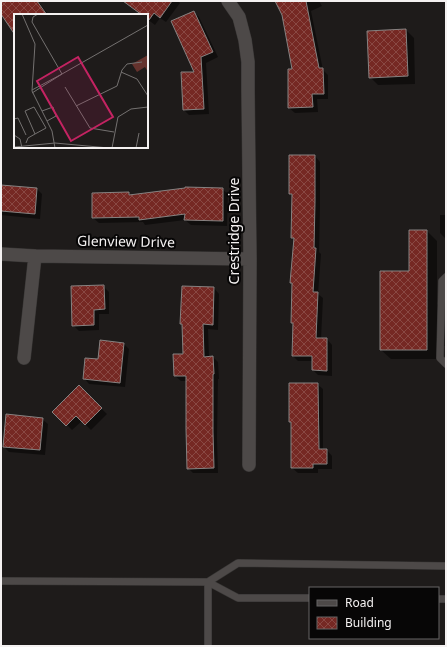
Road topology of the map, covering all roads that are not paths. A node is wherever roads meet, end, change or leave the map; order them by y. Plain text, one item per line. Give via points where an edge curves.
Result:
1 (228, 1) edge
2 (1, 254) edge
3 (35, 256) junction
4 (250, 259) junction
5 (446, 277) edge
6 (24, 358) dead end
7 (446, 364) edge
8 (249, 465) dead end
9 (446, 566) edge
10 (1, 581) edge
11 (208, 582) junction
12 (309, 598) edge
13 (208, 646) edge

1 - 4 street, Crestridge Drive via 239,17 248,62
2 - 3 street, Glenview Drive
3 - 4 street, Glenview Drive
3 - 6 street
4 - 8 street, Crestridge Drive
5 - 7 lane via 442,280 440,358
9 - 11 lane via 238,563
10 - 11 lane
11 - 12 lane via 238,598
11 - 13 lane

